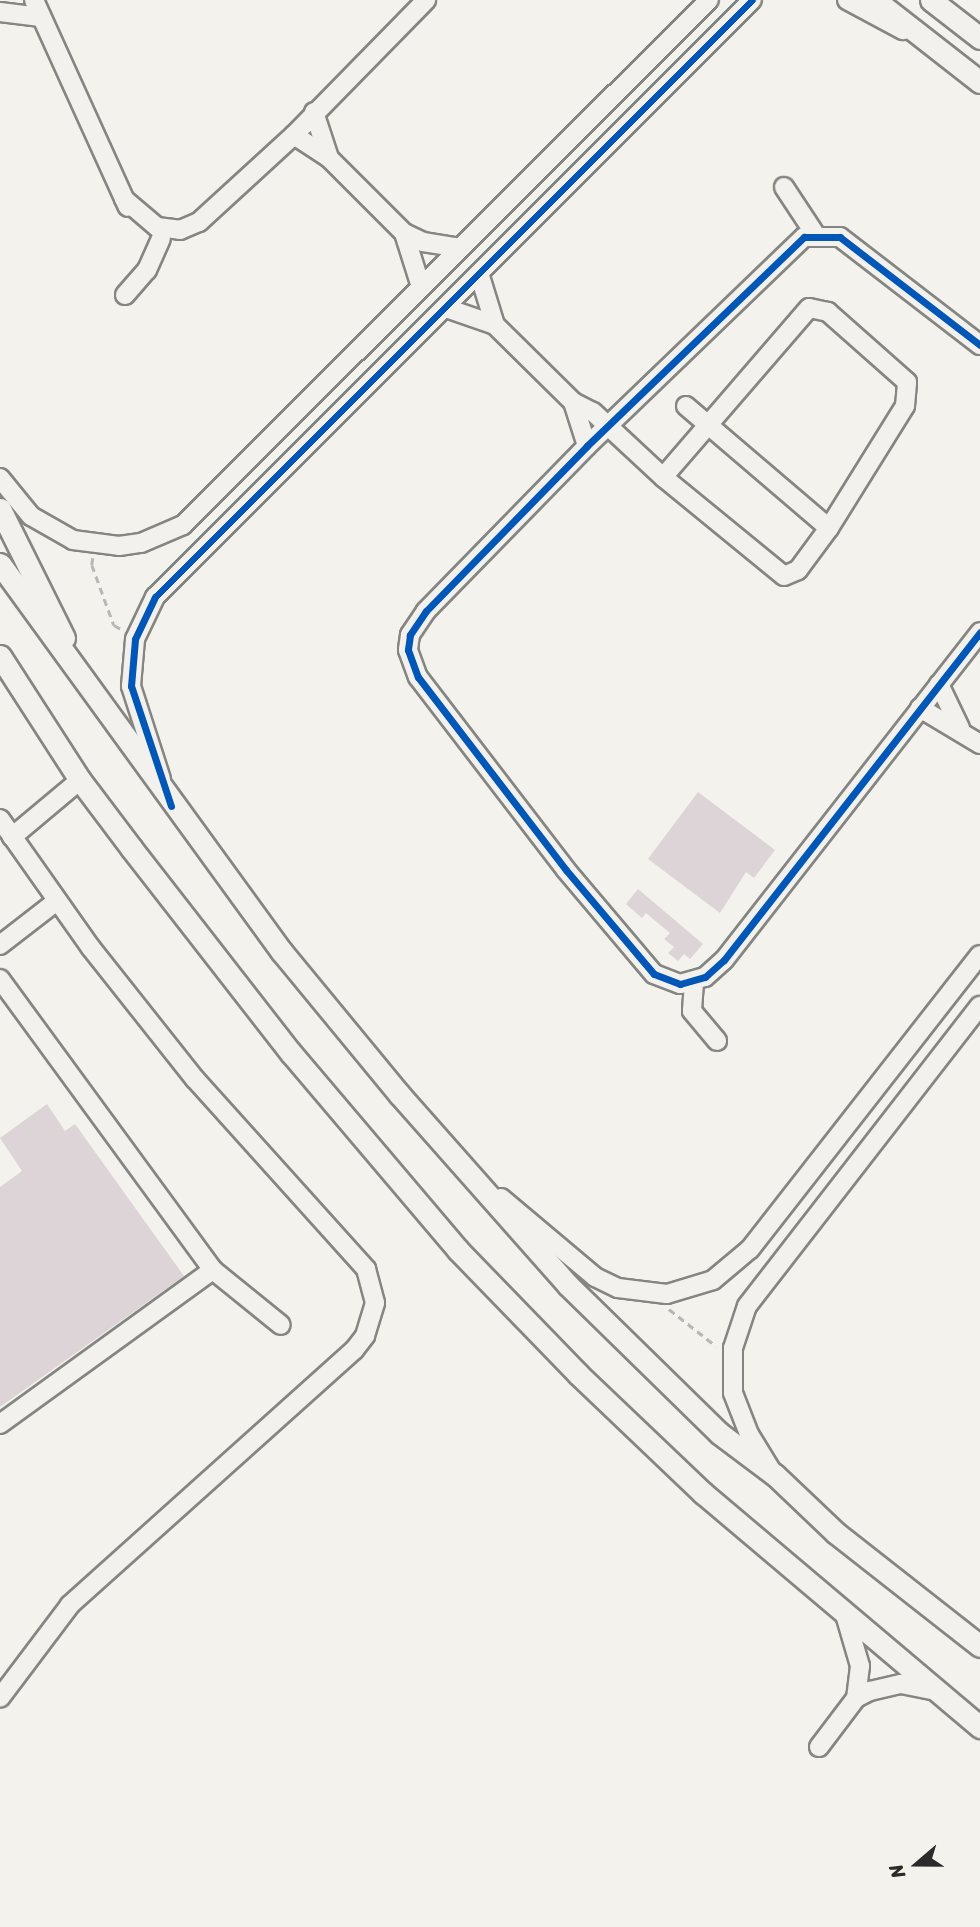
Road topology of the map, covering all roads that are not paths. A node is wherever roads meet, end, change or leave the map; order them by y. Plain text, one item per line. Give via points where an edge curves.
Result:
1 (34, 0) edge
2 (709, 0) edge
3 (752, 0) edge
4 (847, 0) edge
5 (875, 0) edge
6 (931, 0) edge
7 (425, 1) edge
8 (0, 12) edge
9 (41, 17) junction
10 (980, 38) edge
11 (940, 50) junction
12 (980, 82) edge
13 (314, 112) junction
14 (294, 135) junction
15 (328, 158) junction
16 (784, 187) dead end
17 (124, 198) junction
18 (222, 202) junction
19 (404, 233) junction
20 (815, 234) junction
21 (162, 239) junction
22 (459, 248) junction
23 (479, 273) junction
24 (421, 287) junction
25 (125, 295) dead end
26 (446, 308) junction
27 (495, 325) junction
28 (980, 345) edge
29 (573, 402) junction
30 (686, 406) dead end
31 (707, 424) junction
32 (609, 426) junction
33 (587, 446) junction
34 (663, 477) junction
35 (0, 478) edge
36 (0, 509) edge
37 (829, 528) junction
38 (0, 564) edge
39 (980, 632) edge
40 (0, 656) edge
41 (939, 684) junction
42 (920, 708) junction
43 (108, 712) junction
44 (960, 729) junction
45 (980, 744) edge
46 (80, 780) junction
47 (172, 806) junction
48 (0, 819) edge
49 (12, 837) junction
50 (57, 901) junction
51 (0, 945) edge
52 (980, 955) edge
53 (0, 979) edge
54 (694, 982) junction
55 (980, 1006) edge
56 (717, 1041) dead end
57 (460, 1163) junction
58 (213, 1270) junction
59 (281, 1325) dead end
60 (0, 1424) edge
61 (775, 1475) junction
62 (846, 1618) junction
63 (980, 1646) edge
64 (933, 1689) junction
65 (0, 1698) edge
66 (856, 1698) junction
67 (980, 1727) edge
68 (819, 1747) dead end

1 - 9 street
2 - 22 street
3 - 23 street
4 - 11 street
5 - 11 main road
6 - 10 main road
7 - 13 street
8 - 9 street
9 - 17 street
11 - 12 main road
13 - 14 street
13 - 15 street
14 - 15 street
14 - 18 street
15 - 19 street
16 - 20 street
17 - 18 street via 151,225 172,230 199,222
17 - 21 street via 139,227
18 - 21 street via 197,233 179,240
19 - 22 street via 423,242
19 - 24 street
20 - 28 street via 840,237
20 - 32 street via 786,250
21 - 25 street via 147,270
22 - 24 street
23 - 26 street
23 - 27 street
24 - 35 street via 183,525 141,543 96,544 51,530 31,516
26 - 27 street
26 - 47 street via 155,597 135,639 131,662 136,709
27 - 29 street
29 - 32 street
29 - 33 street
30 - 31 street
31 - 34 street
31 - 37 street
31 - 37 street via 809,308 828,312 887,361 903,375 908,399
32 - 33 street
32 - 34 street
33 - 54 street via 416,622 410,635 411,664 520,813 644,963 666,981
34 - 37 street via 784,576 796,573
36 - 43 main road
38 - 43 main road
39 - 41 street
40 - 46 main road
41 - 42 street
41 - 44 street
42 - 44 street
42 - 54 street via 724,960
43 - 47 main road
44 - 45 street
46 - 49 street
46 - 62 main road via 291,1054 458,1250 640,1434
47 - 57 main road via 299,973
48 - 49 street
49 - 50 street
50 - 51 street
50 - 65 street via 195,1079 366,1269 375,1303 365,1336 354,1350 70,1605
52 - 57 street via 750,1250 713,1280 667,1294 618,1288 595,1277
53 - 58 street
54 - 56 street via 692,1011
55 - 61 street via 760,1287 738,1326 733,1393 739,1414
57 - 61 main road via 616,1336 719,1433
58 - 59 street
58 - 60 street
61 - 63 main road via 836,1533
62 - 64 main road
62 - 66 street via 860,1665
64 - 66 street via 901,1684
64 - 67 main road
66 - 68 street

